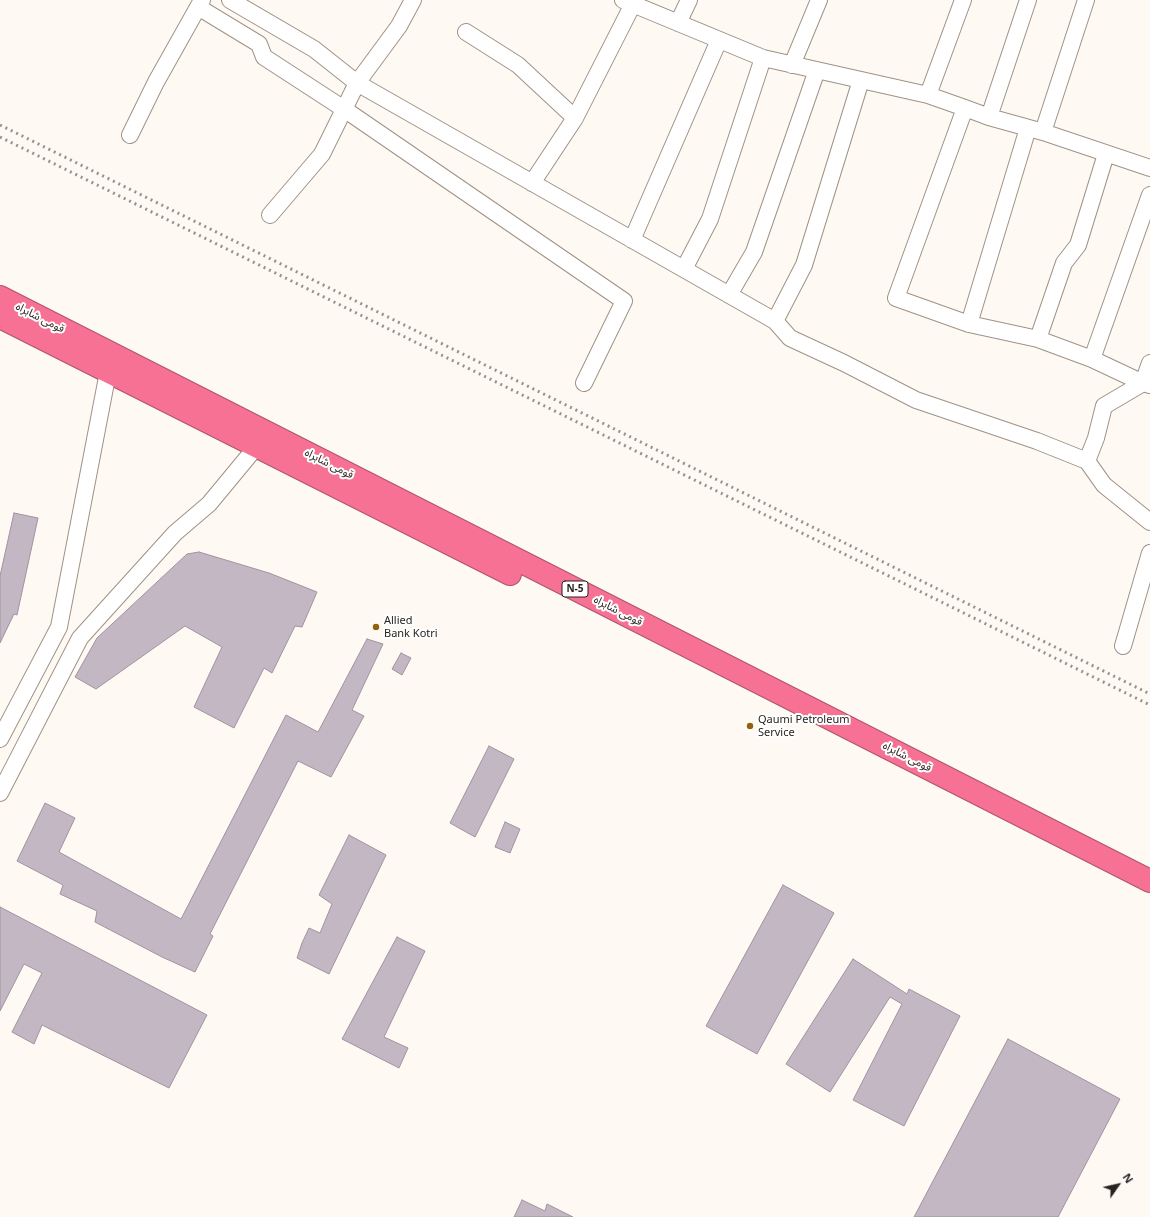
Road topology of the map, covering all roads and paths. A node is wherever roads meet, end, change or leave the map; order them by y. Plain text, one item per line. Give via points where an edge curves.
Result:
1 (230, 0) edge
2 (413, 0) edge
3 (689, 0) edge
4 (819, 0) edge
5 (963, 0) edge
6 (1028, 0) edge
7 (1086, 0) edge
8 (628, 2) edge
9 (200, 4) edge
10 (678, 23) junction
11 (466, 32) dead end
12 (718, 40) junction
13 (763, 58) junction
14 (792, 64) junction
15 (817, 70) junction
16 (861, 80) junction
17 (357, 83) junction
18 (928, 95) junction
19 (966, 108) junction
20 (344, 109) junction
21 (989, 117) junction
22 (575, 118) junction
23 (1035, 130) junction
24 (130, 135) dead end
25 (1106, 154) junction
26 (1150, 168) edge
27 (532, 183) junction
28 (1150, 195) edge
29 (270, 215) dead end
30 (632, 240) junction
31 (684, 269) junction
32 (729, 295) junction
33 (0, 298) edge
34 (0, 317) edge
35 (775, 321) junction
36 (968, 324) junction
37 (1038, 339) junction
38 (1092, 359) junction
39 (1150, 363) edge
40 (111, 364) junction
41 (584, 383) dead end
42 (1147, 384) edge
43 (261, 439) junction
44 (1087, 461) junction
45 (1150, 522) edge
46 (1150, 553) edge
47 (1123, 646) dead end
48 (0, 739) edge
49 (0, 793) edge
50 (1150, 881) edge
51 (1150, 897) edge

1 - 17 street via 314,49
2 - 17 street via 399,26
3 - 10 street
4 - 14 street
5 - 18 street
6 - 21 street
7 - 23 street
8 - 10 street
8 - 22 street
9 - 20 street via 259,44 264,57
9 - 24 street via 156,82
10 - 12 street
11 - 22 street via 518,65
12 - 13 street
12 - 30 street
13 - 14 street
13 - 31 street via 710,219
14 - 15 street
15 - 16 street
15 - 32 street via 754,252
16 - 18 street
16 - 35 street via 804,265
17 - 20 street
17 - 27 street
18 - 19 street
19 - 21 street
19 - 36 street via 896,298
20 - 29 street via 322,154
20 - 41 street via 624,301
21 - 23 street
22 - 27 street
23 - 25 street
23 - 36 street
25 - 26 street
25 - 37 street via 1078,245 1064,263
27 - 30 street
28 - 38 street
30 - 31 street
31 - 32 street
32 - 35 street
33 - 40 highway, قومی شاہراہ / N-5
34 - 40 highway, قومی شاہراہ / N-5
35 - 44 street via 790,338 916,400 1037,441
36 - 37 street
37 - 38 street
38 - 42 street
39 - 42 street
40 - 43 highway, قومی شاہراہ / N-5
40 - 48 street via 59,627
42 - 44 street via 1104,406
43 - 49 street via 209,504 175,534 80,638
43 - 50 highway, قومی شاہراہ / N-5
43 - 51 highway, قومی شاہراہ / N-5
44 - 45 street via 1104,485
46 - 47 street

